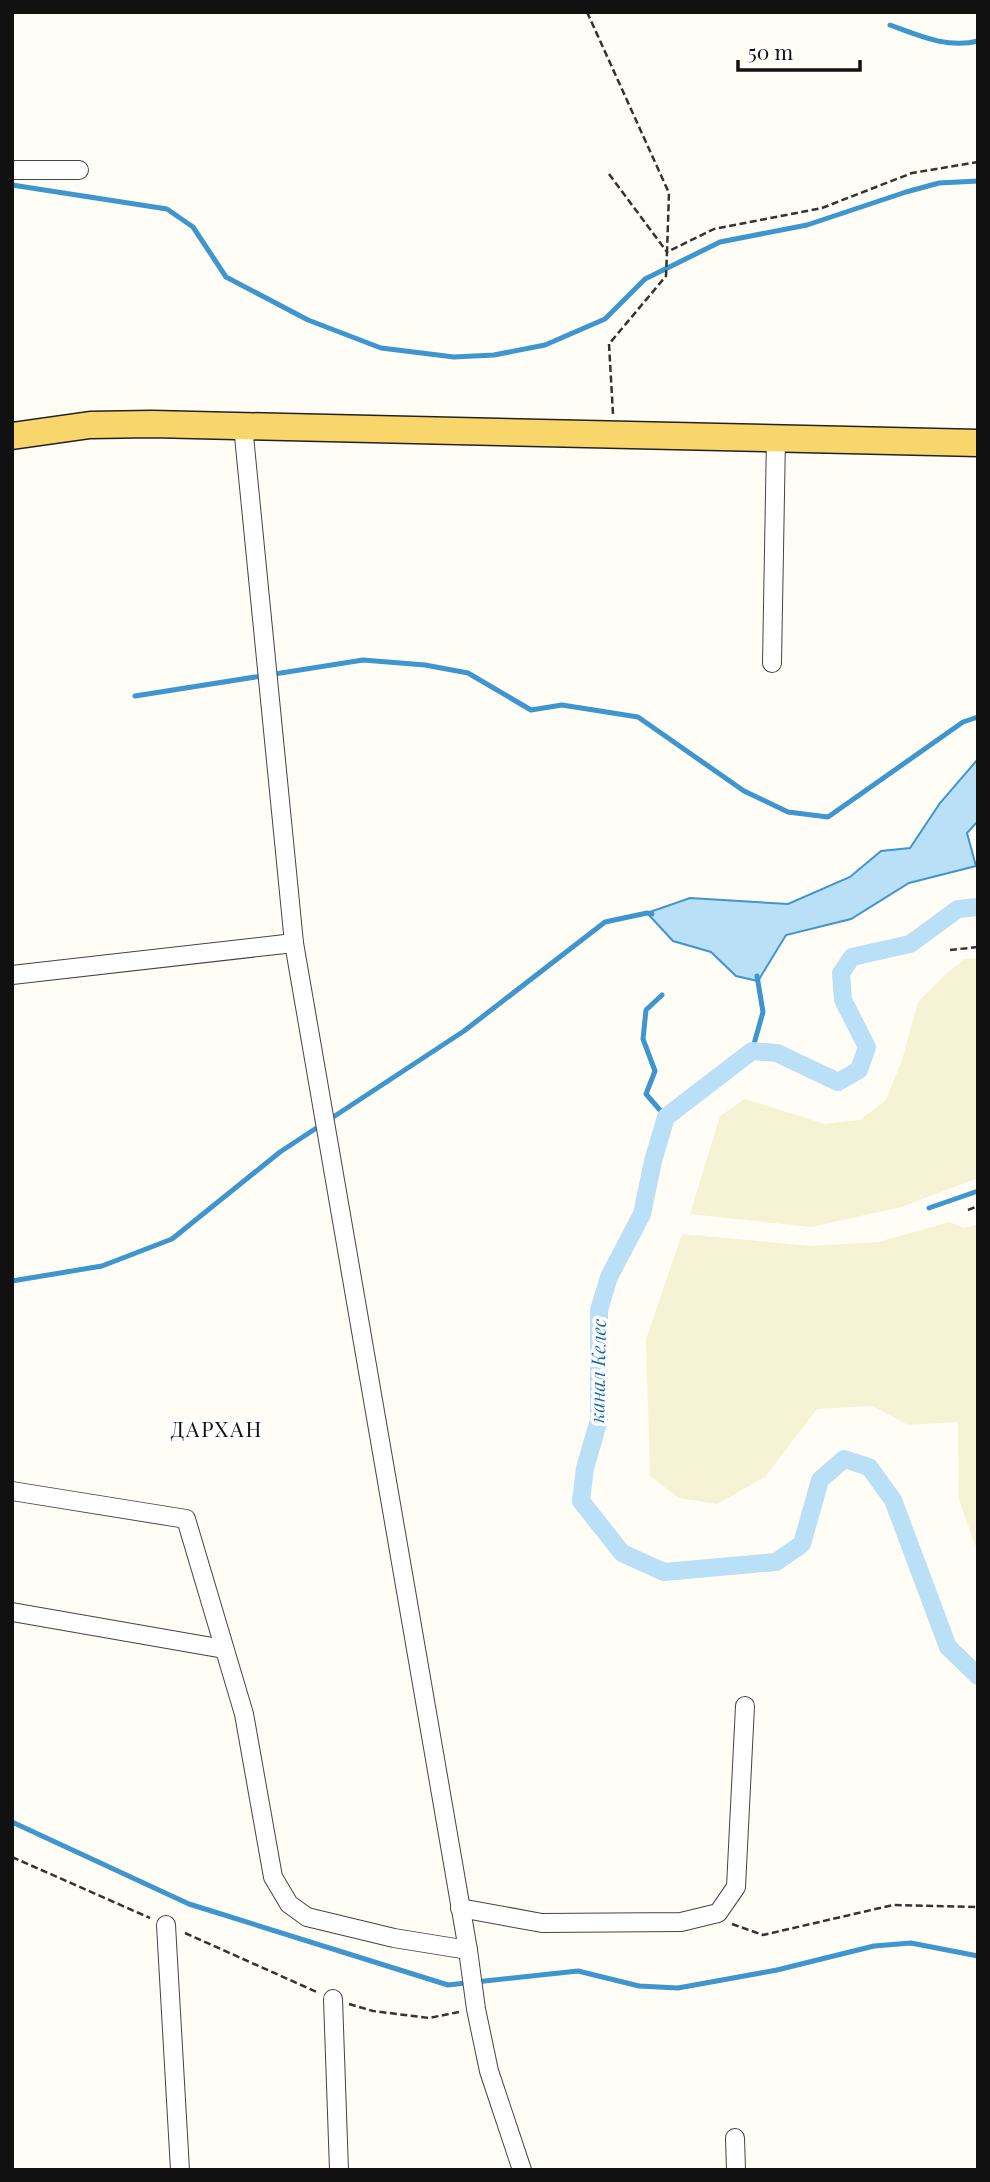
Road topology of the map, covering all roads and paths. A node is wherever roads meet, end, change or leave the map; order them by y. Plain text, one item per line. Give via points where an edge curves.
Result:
1 (587, 12) edge
2 (978, 162) edge
3 (12, 170) edge
4 (79, 170) dead end
5 (609, 174) dead end
6 (667, 252) junction
7 (243, 426) junction
8 (614, 435) junction
9 (12, 436) edge
10 (776, 438) junction
11 (978, 443) edge
12 (772, 663) dead end
13 (294, 943) junction
14 (978, 947) edge
15 (950, 950) dead end
16 (12, 975) edge
17 (978, 1206) edge
18 (968, 1210) dead end
19 (12, 1491) edge
20 (12, 1612) edge
21 (224, 1649) junction
22 (745, 1706) dead end
23 (12, 1857) edge
24 (978, 1907) edge
25 (460, 1908) junction
26 (718, 1913) junction
27 (166, 1925) junction
28 (468, 1950) junction
29 (333, 1999) junction
30 (476, 2009) junction
31 (735, 2138) dead end
32 (180, 2170) edge
33 (339, 2170) edge
34 (522, 2170) edge
35 (736, 2170) edge

1 - 6 path via 669,193
2 - 6 path via 912,173 822,208 714,229
3 - 4 street
5 - 6 path
6 - 8 path via 666,276 609,344
7 - 8 main road
7 - 9 main road via 90,425
7 - 13 street
8 - 10 main road
10 - 11 main road
10 - 12 street
13 - 16 street
13 - 25 street
14 - 15 path
17 - 18 path
19 - 21 street via 186,1519
20 - 21 street
21 - 28 street via 244,1714 273,1877 289,1904 307,1917
22 - 26 street via 736,1887
23 - 27 path
24 - 26 path via 893,1905 763,1935 736,1927
25 - 26 street via 542,1923 681,1922
25 - 28 street
27 - 29 path
27 - 32 street
28 - 30 street
29 - 30 path via 373,2011 429,2018
29 - 33 street
30 - 34 street via 489,2071
31 - 35 street

